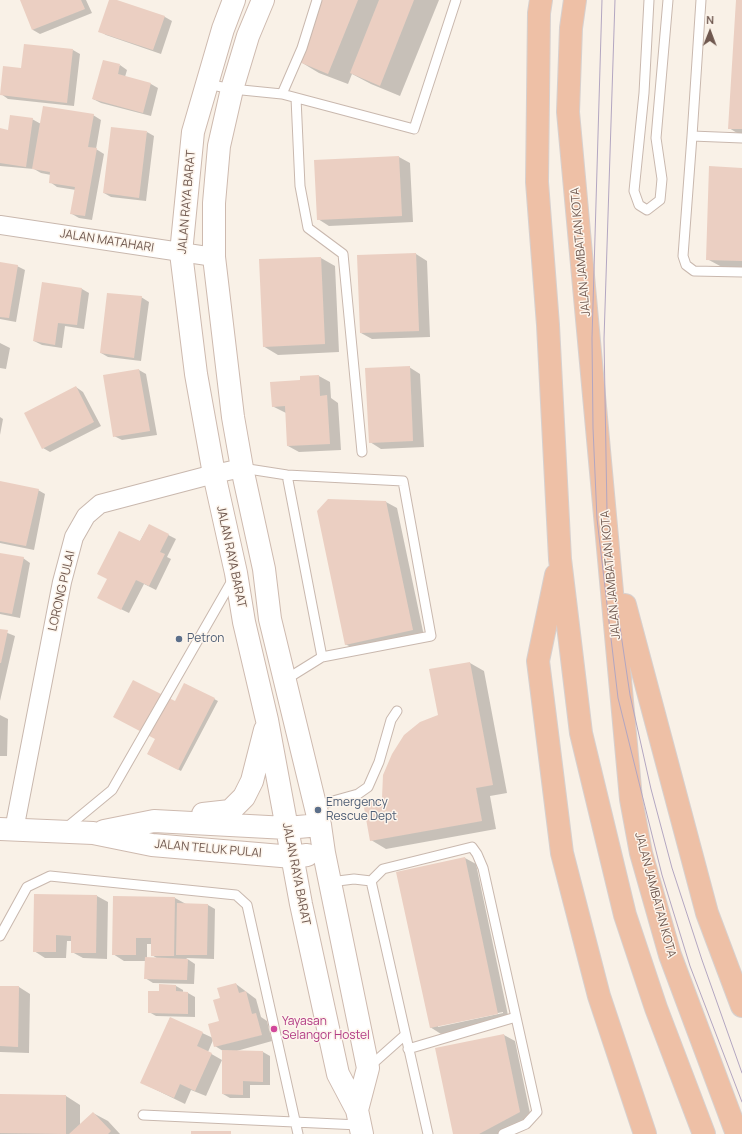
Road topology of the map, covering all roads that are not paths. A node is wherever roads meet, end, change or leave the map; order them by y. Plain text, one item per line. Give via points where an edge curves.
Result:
1 (234, 0) edge
2 (262, 0) edge
3 (317, 0) edge
4 (456, 0) edge
5 (541, 0) edge
6 (575, 0) edge
7 (649, 0) edge
8 (668, 0) edge
9 (701, 0) edge
10 (207, 84) junction
11 (232, 89) junction
12 (282, 94) junction
13 (296, 98) junction
14 (692, 136) junction
15 (742, 138) edge
16 (0, 225) edge
17 (181, 253) junction
18 (214, 257) junction
19 (742, 272) edge
20 (362, 452) dead end
21 (242, 468) junction
22 (214, 474) junction
23 (287, 475) junction
24 (609, 544) junction
25 (560, 558) junction
26 (236, 573) junction
27 (322, 656) junction
28 (285, 680) junction
29 (397, 711) dead end
30 (267, 720) junction
31 (318, 815) junction
32 (154, 821) junction
33 (287, 828) junction
34 (7, 830) edge
35 (61, 831) junction
36 (93, 834) junction
37 (324, 853) junction
38 (293, 857) junction
39 (371, 881) junction
40 (330, 882) junction
41 (0, 936) edge
42 (690, 1006) junction
43 (742, 1006) edge
44 (516, 1018) junction
45 (405, 1035) junction
46 (408, 1049) junction
47 (368, 1068) junction
48 (742, 1114) edge
49 (143, 1116) dead end
50 (295, 1123) junction
51 (359, 1123) edge
52 (298, 1134) edge
53 (428, 1134) edge
54 (503, 1134) edge
55 (645, 1134) edge
56 (704, 1134) edge
57 (737, 1134) edge

1 - 10 main road, JALAN RAYA BARAT
2 - 11 main road
3 - 12 lane via 302,48
4 - 13 lane via 414,129
5 - 25 highway via 537,182 548,325
6 - 24 highway, JALAN JAMBATAN KOTA via 571,28 568,112
7 - 8 lane via 644,93 634,190 639,205 647,210 660,200 662,179 656,138
9 - 14 lane
10 - 11 lane
10 - 17 main road, JALAN RAYA BARAT via 193,132
11 - 12 lane
11 - 18 main road via 219,146 214,203
12 - 13 lane
13 - 20 lane via 300,186 308,228 343,254
14 - 15 lane
14 - 19 lane via 684,260 694,271
16 - 17 street, JALAN MATAHARI
17 - 18 street, JALAN MATAHARI
17 - 22 main road, JALAN RAYA BARAT via 196,374
18 - 21 main road via 233,417
21 - 22 street, LORONG PULAI
21 - 23 lane
21 - 28 main road via 264,569 270,619
22 - 26 main road, JALAN RAYA BARAT
22 - 34 street, LORONG PULAI via 100,504 86,516 74,537 62,582
23 - 27 lane
23 - 27 lane via 404,481 431,636
24 - 42 highway, JALAN JAMBATAN KOTA via 631,800 639,845 670,955
24 - 43 highway via 707,913
25 - 55 highway via 538,661 562,853 599,996
25 - 56 highway via 581,734 625,915 656,1008
26 - 30 main road, JALAN RAYA BARAT via 244,622
26 - 35 lane via 112,790
27 - 28 lane
28 - 31 main road
29 - 31 lane via 391,720 379,762 368,787
30 - 32 main road via 252,781 244,797 230,810
30 - 33 main road, JALAN RAYA BARAT
31 - 33 main road, JALAN TELUK PULAI
31 - 37 main road
32 - 33 main road, JALAN TELUK PULAI
32 - 36 main road, JALAN TELUK PULAI
33 - 38 main road, JALAN RAYA BARAT
34 - 35 main road, JALAN TELUK PULAI
35 - 36 main road, JALAN TELUK PULAI
36 - 38 main road, JALAN TELUK PULAI via 152,845
37 - 38 main road, JALAN TELUK PULAI
37 - 40 main road
38 - 51 main road, JALAN RAYA BARAT via 338,1074
39 - 40 lane via 354,879
39 - 44 lane via 383,869 472,847 483,868
39 - 45 lane
40 - 47 main road
41 - 50 lane via 26,887 50,876 236,895 247,905
42 - 48 highway
42 - 57 highway, JALAN JAMBATAN KOTA
44 - 46 lane
44 - 54 lane via 537,1112 526,1124
45 - 46 lane
45 - 47 lane
46 - 53 lane
47 - 51 main road
49 - 50 lane
50 - 51 lane
50 - 52 lane

